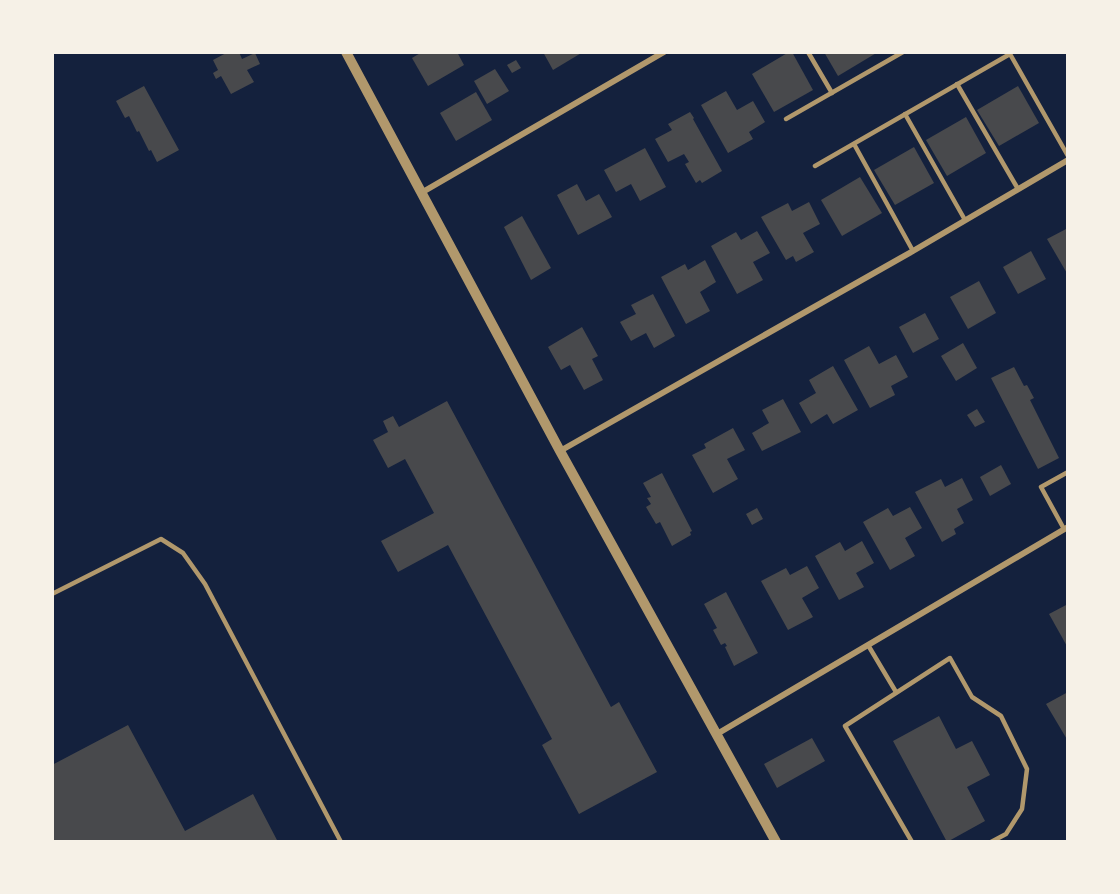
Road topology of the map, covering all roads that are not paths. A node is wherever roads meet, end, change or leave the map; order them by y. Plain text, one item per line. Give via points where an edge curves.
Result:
1 (346, 52) edge
2 (664, 52) edge
3 (808, 52) edge
4 (890, 52) edge
5 (903, 52) edge
6 (893, 58) junction
7 (957, 84) junction
8 (832, 93) junction
9 (905, 114) junction
10 (786, 119) dead end
11 (854, 144) junction
12 (1068, 158) edge
13 (815, 166) dead end
14 (1018, 189) junction
15 (421, 193) junction
16 (965, 220) junction
17 (913, 251) junction
18 (560, 451) junction
19 (1068, 472) edge
20 (1066, 528) edge
21 (52, 594) edge
22 (868, 645) junction
23 (896, 692) junction
24 (717, 734) junction
25 (341, 842) edge
26 (776, 842) edge
27 (912, 842) edge
28 (991, 842) edge

1 - 15 street
2 - 15 street
3 - 8 lane
4 - 6 lane
5 - 6 lane
6 - 8 lane
7 - 9 lane
7 - 12 lane via 1010,54
7 - 14 lane
8 - 10 lane
9 - 11 lane
9 - 16 lane
11 - 13 lane
11 - 17 lane
12 - 14 street
14 - 16 street
15 - 18 street
16 - 17 street
17 - 18 street
18 - 24 street
19 - 20 lane via 1041,487
20 - 22 street
21 - 25 lane via 161,539 183,553 205,584
22 - 23 lane
22 - 24 street
23 - 27 lane via 845,726
23 - 28 lane via 951,658 972,697 1001,716 1027,769 1022,809 1006,834
24 - 26 street

